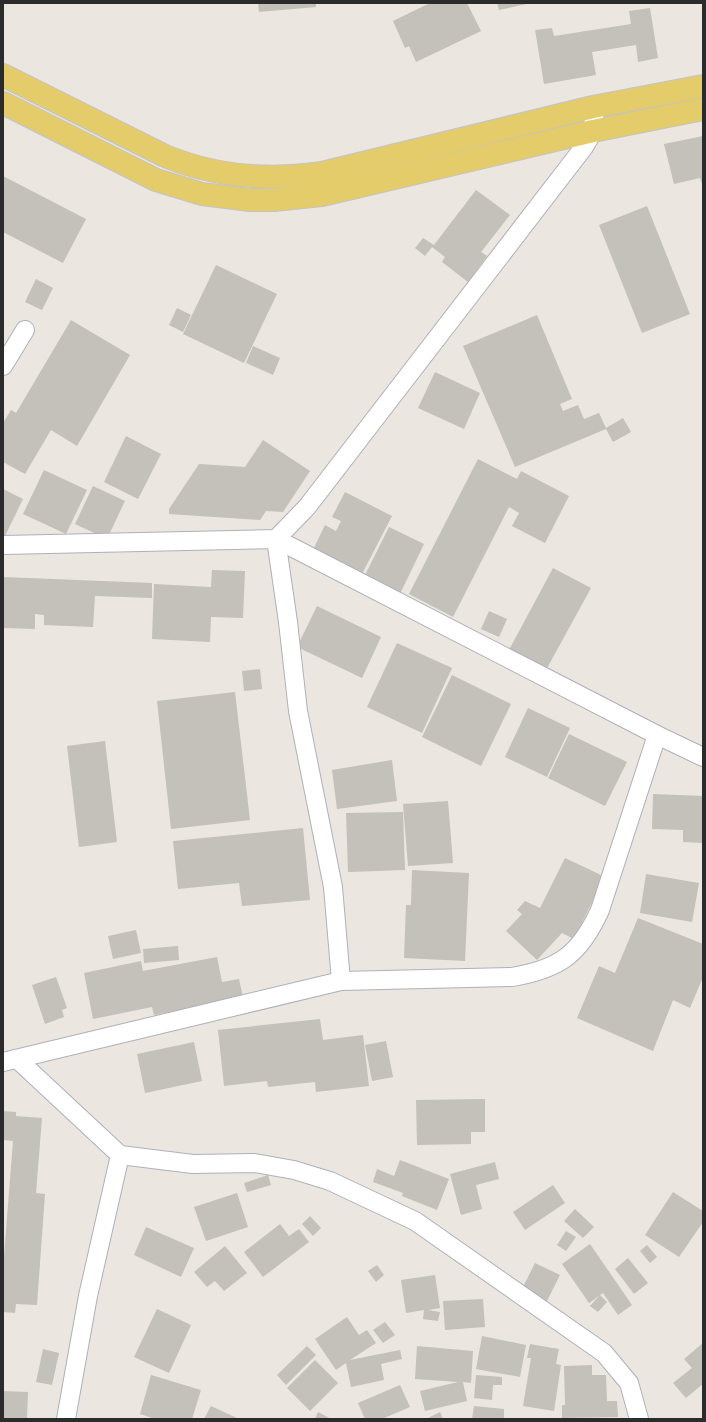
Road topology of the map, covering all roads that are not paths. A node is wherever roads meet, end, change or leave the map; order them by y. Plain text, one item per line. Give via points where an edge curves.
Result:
1 (3, 75) edge
2 (703, 86) edge
3 (3, 103) edge
4 (593, 106) junction
5 (703, 109) edge
6 (593, 131) junction
7 (165, 156) junction
8 (156, 180) junction
9 (25, 330) dead end
10 (3, 366) edge
11 (276, 539) junction
12 (3, 545) edge
13 (657, 735) junction
14 (703, 757) edge
15 (341, 981) junction
16 (10, 1061) edge
17 (120, 1155) junction
18 (66, 1419) edge
19 (639, 1419) edge

1 - 7 main road
2 - 4 main road
3 - 8 main road
4 - 6 street
4 - 7 main road via 322,173 299,176 261,178 230,175 208,171
5 - 6 main road
6 - 8 main road via 322,195 298,198 226,198 202,194
6 - 11 street via 584,147 307,507
7 - 8 main road
9 - 10 street
11 - 12 street
11 - 13 street
11 - 15 street via 298,711 333,887
13 - 14 street
13 - 15 street via 600,910 590,931 576,950 557,964 536,973 512,977
15 - 16 street
16 - 17 street
17 - 18 street via 88,1296
17 - 19 street via 193,1164 255,1163 294,1170 330,1181 415,1222 604,1352 629,1383

